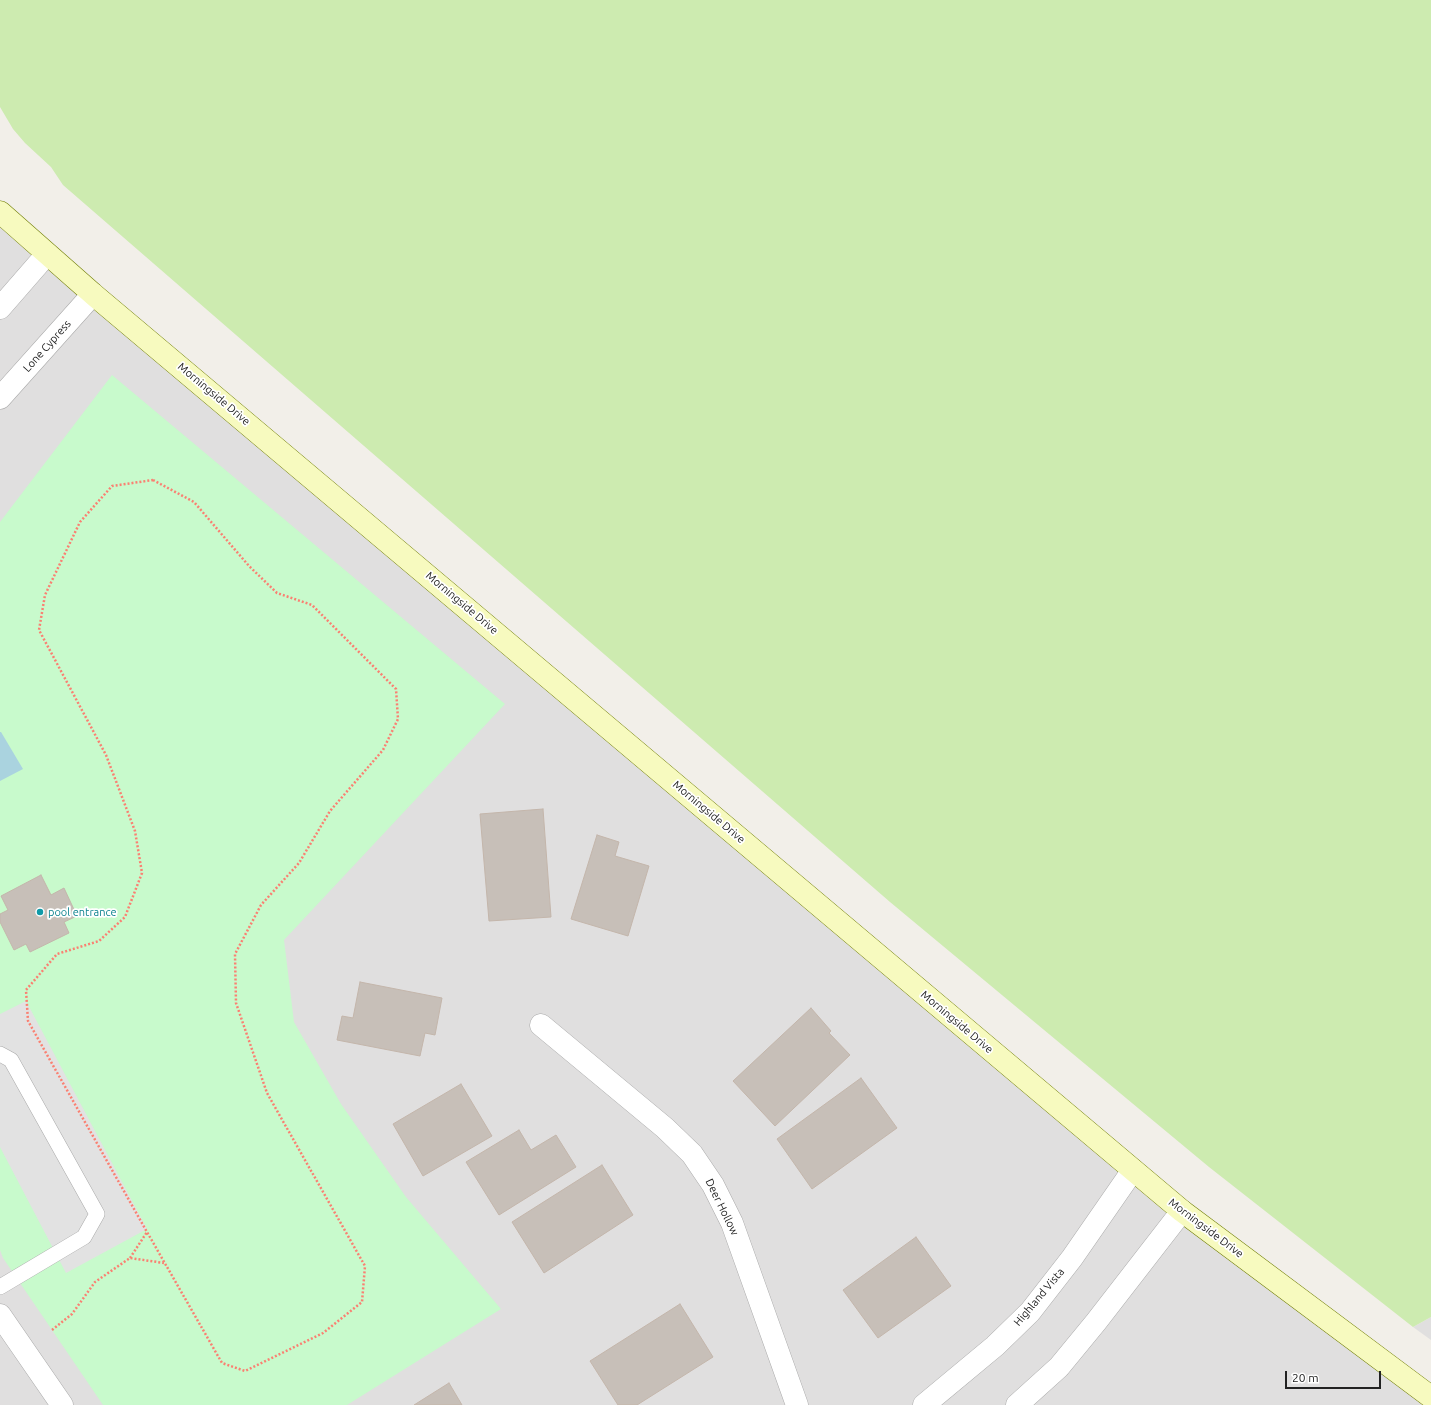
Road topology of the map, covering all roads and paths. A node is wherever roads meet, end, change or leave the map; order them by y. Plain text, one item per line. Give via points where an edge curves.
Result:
1 (0, 212) edge
2 (47, 254) junction
3 (94, 294) junction
4 (0, 308) edge
5 (0, 398) edge
6 (541, 1025) dead end
7 (0, 1054) edge
8 (1133, 1170) junction
9 (1182, 1211) junction
10 (147, 1232) junction
11 (130, 1258) junction
12 (164, 1263) junction
13 (0, 1287) edge
14 (0, 1315) edge
15 (52, 1330) dead end
16 (1431, 1397) edge
17 (62, 1405) edge
18 (797, 1405) edge
19 (924, 1405) edge
20 (1017, 1405) edge

1 - 2 street, Morningside Drive
2 - 3 street, Morningside Drive
2 - 4 street
3 - 5 street, Lone Cypress
3 - 8 street, Morningside Drive
6 - 18 street, Deer Hollow via 665,1128 692,1154 713,1185 732,1223
7 - 13 lane via 11,1060 97,1214 84,1237
8 - 9 street, Morningside Drive
8 - 19 street, Highland Vista via 1072,1258 1030,1312 995,1346
9 - 16 street, Morningside Drive
9 - 20 street via 1059,1367
10 - 11 path
10 - 12 path
10 - 12 path via 28,1021 26,990 57,954 99,941 126,917 142,873 135,831 106,755 39,630 45,595 80,522 112,486 153,480 194,502 249,566 277,593 312,605 396,689 398,719 383,750 330,811 299,862 261,905 234,954 236,1003 267,1093 365,1266 362,1302 323,1333 244,1371 222,1363
11 - 12 path
11 - 15 path via 95,1282 72,1314
14 - 17 street

